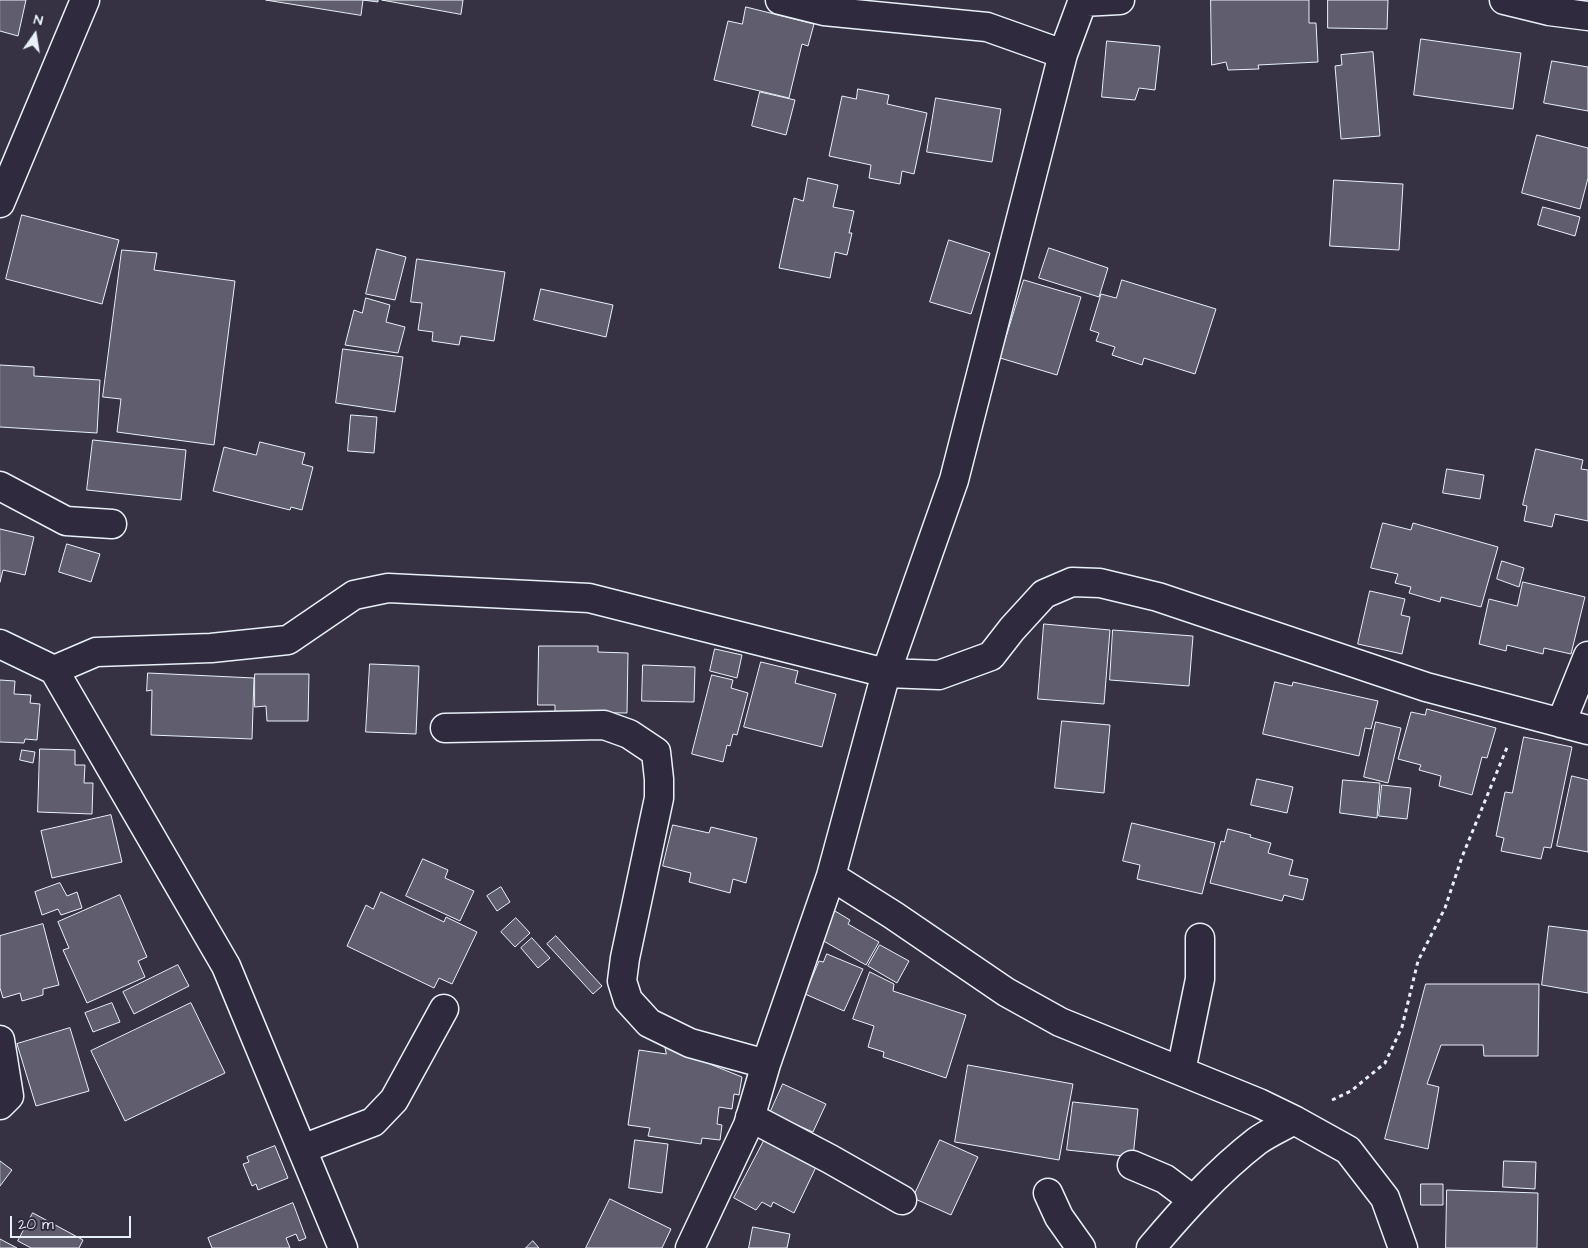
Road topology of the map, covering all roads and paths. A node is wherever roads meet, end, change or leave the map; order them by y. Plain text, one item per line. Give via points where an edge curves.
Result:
1 (85, 0) edge
2 (780, 0) edge
3 (1120, 0) edge
4 (1504, 0) edge
5 (1082, 1) edge
6 (1588, 16) edge
7 (1063, 54) junction
8 (0, 203) edge
9 (0, 486) edge
10 (112, 524) dead end
11 (0, 644) edge
12 (1588, 656) edge
13 (54, 670) junction
14 (886, 673) junction
15 (1521, 712) junction
16 (1561, 723) junction
17 (445, 728) dead end
18 (1588, 730) edge
19 (831, 876) junction
20 (1200, 938) dead end
21 (444, 1009) dead end
22 (0, 1040) edge
23 (766, 1064) junction
24 (1182, 1071) junction
25 (0, 1105) edge
26 (750, 1117) junction
27 (1294, 1120) junction
28 (302, 1149) junction
29 (1132, 1165) dead end
30 (1048, 1193) dead end
31 (902, 1200) dead end
32 (1193, 1200) junction
33 (343, 1248) edge
34 (690, 1248) edge
35 (1081, 1248) edge
36 (1151, 1248) edge
37 (1403, 1248) edge

1 - 8 street
2 - 7 street via 824,11 987,27
3 - 5 street
4 - 6 street
5 - 7 street
7 - 14 street via 954,480
9 - 10 street via 66,521
11 - 13 street
12 - 16 street
13 - 14 street via 96,652 211,648 288,640 354,595 388,588 590,598
13 - 28 street via 226,966
14 - 15 street via 939,675 991,656 1044,594 1072,582 1100,583 1158,597 1426,687
14 - 19 street
15 - 16 street
15 - 27 path via 1444,908 1418,962 1402,1027 1385,1063 1351,1091
16 - 18 street
17 - 23 street via 604,725 629,734 656,752 659,798 625,958 622,981 628,1000 649,1023 690,1043
19 - 23 street
19 - 24 street via 1006,992 1060,1022
20 - 24 street via 1200,979
21 - 28 street via 394,1100 373,1122
22 - 25 street via 9,1096
23 - 26 street
24 - 27 street
26 - 31 street
26 - 34 street
27 - 32 street via 1258,1140
27 - 37 street via 1348,1150 1385,1198
28 - 33 street
29 - 32 street via 1165,1179
30 - 35 street via 1059,1217
32 - 36 street

